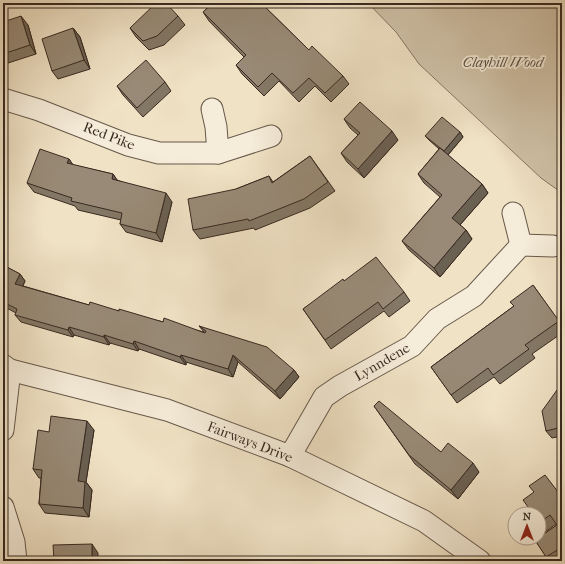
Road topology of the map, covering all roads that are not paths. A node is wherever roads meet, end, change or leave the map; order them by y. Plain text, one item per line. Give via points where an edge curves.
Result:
1 (3, 99) edge
2 (212, 109) dead end
3 (271, 136) dead end
4 (218, 153) junction
5 (512, 213) dead end
6 (521, 245) junction
7 (554, 246) dead end
8 (6, 367) edge
9 (3, 430) edge
10 (290, 456) junction
11 (3, 506) edge
12 (16, 561) edge
13 (480, 561) edge

1 - 4 street, Red Pike via 39,110 128,145 159,153
2 - 4 street
3 - 4 street, Red Pike
5 - 6 street
6 - 7 street
6 - 10 street, Lynndene via 474,296 437,319 412,346 324,397
8 - 9 street
8 - 10 street, Fairways Drive via 167,410
10 - 13 street, Fairways Drive via 424,521
11 - 12 street via 14,542

